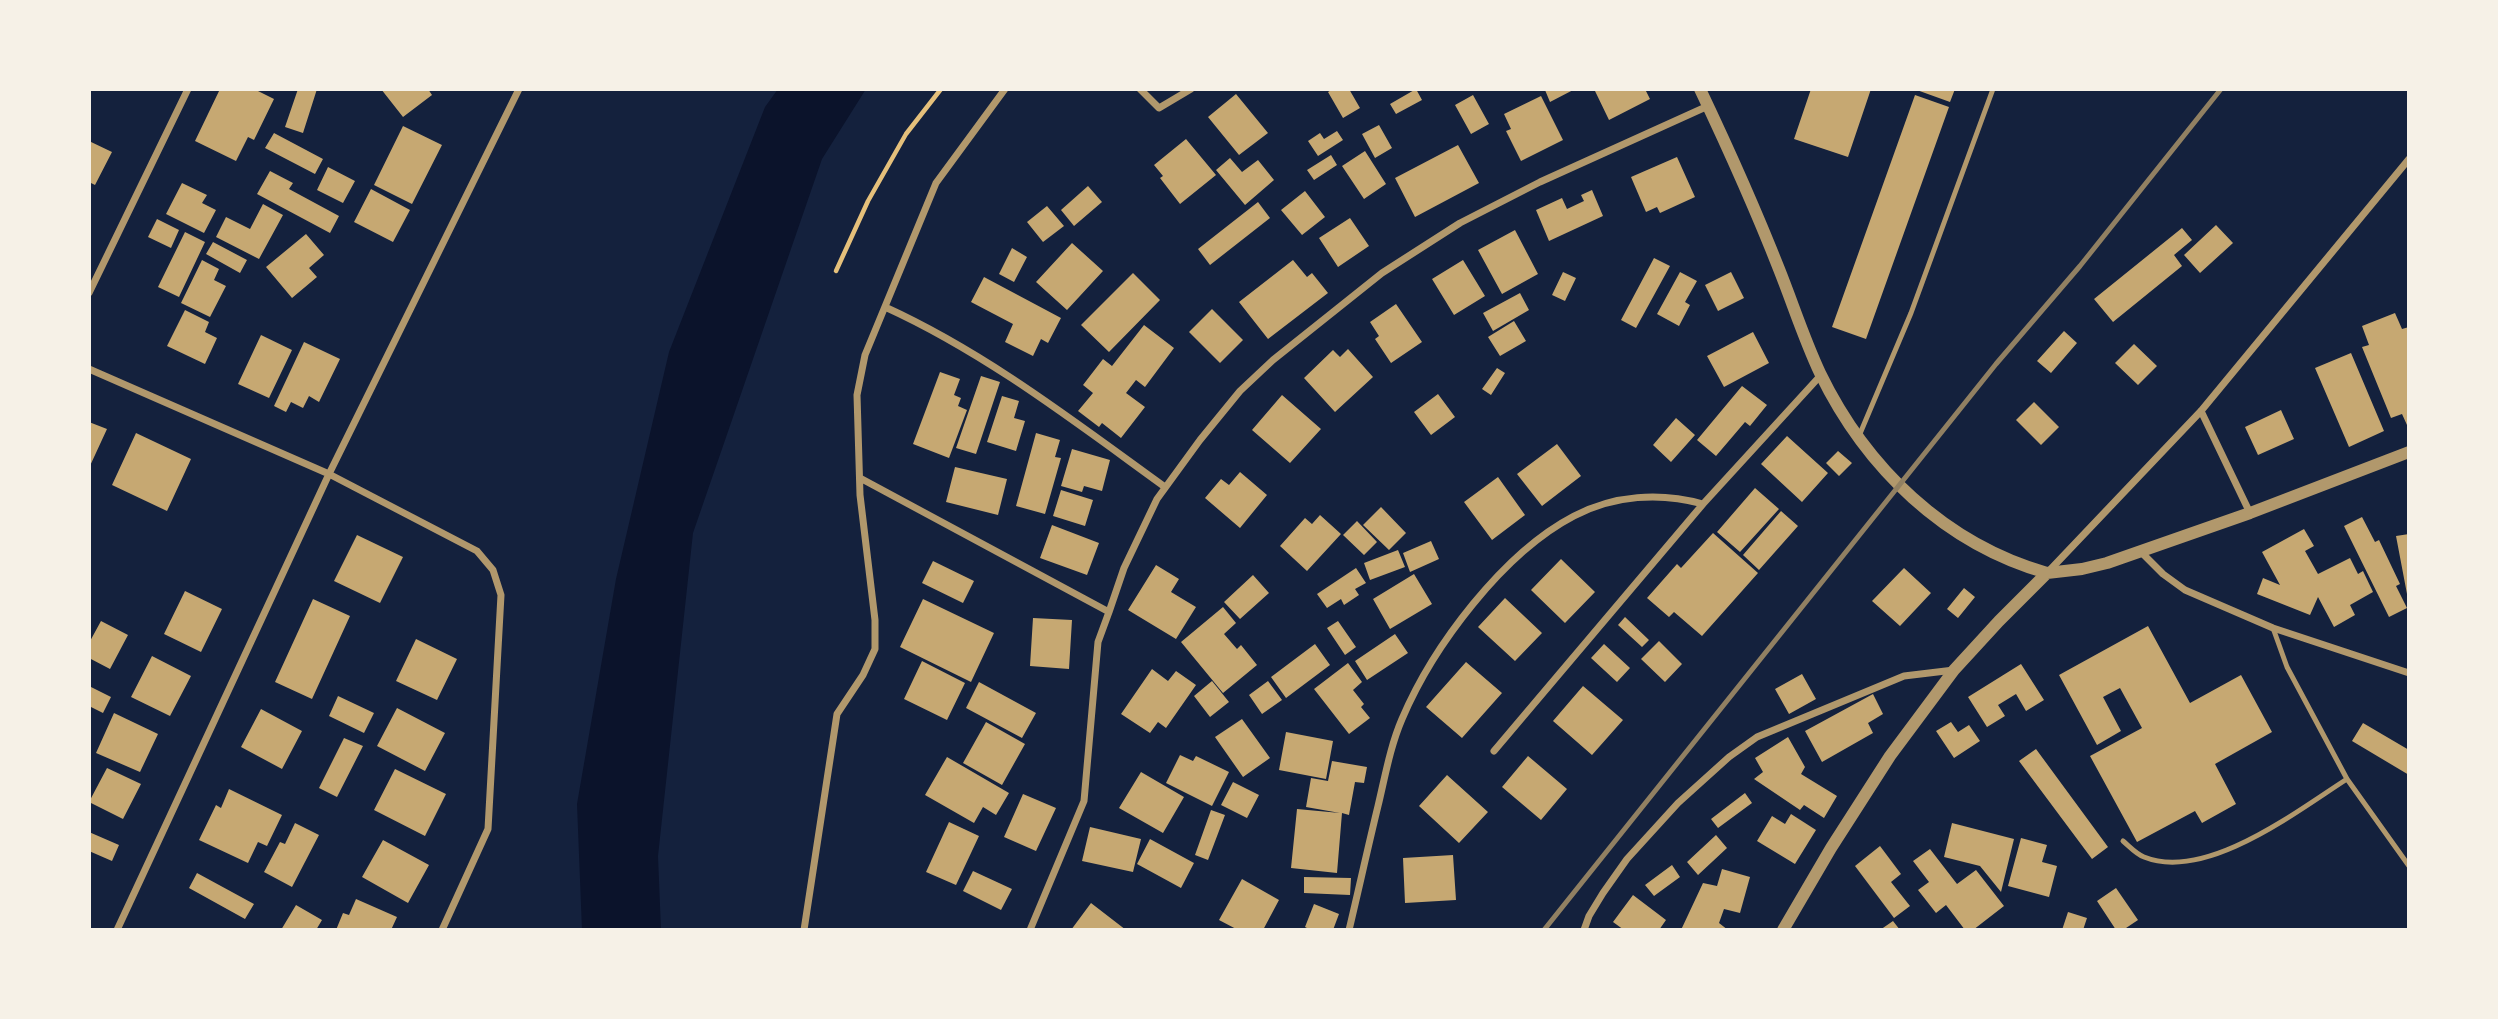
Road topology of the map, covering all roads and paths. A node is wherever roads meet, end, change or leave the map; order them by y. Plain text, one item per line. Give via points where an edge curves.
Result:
1 (188, 89) edge
2 (519, 89) edge
3 (941, 89) edge
4 (1005, 89) edge
5 (1140, 89) edge
6 (1191, 89) edge
7 (1700, 89) edge
8 (1993, 89) edge
9 (1708, 106) junction
10 (2409, 159) edge
11 (836, 271) dead end
12 (89, 293) edge
13 (885, 307) junction
14 (89, 369) edge
15 (1821, 374) junction
16 (2201, 411) junction
17 (1859, 436) junction
18 (2409, 452) edge
19 (329, 474) junction
20 (860, 478) junction
21 (1165, 487) junction
22 (1703, 504) junction
23 (2250, 513) junction
24 (2141, 552) junction
25 (2047, 573) junction
26 (1108, 612) junction
27 (2273, 628) junction
28 (1954, 670) junction
29 (2409, 673) edge
30 (1494, 751) dead end
31 (2347, 779) junction
32 (2123, 841) dead end
33 (2409, 866) edge
34 (117, 930) edge
35 (443, 930) edge
36 (804, 930) edge
37 (1030, 930) edge
38 (1349, 930) edge
39 (1584, 930) edge
40 (1783, 930) edge

1 - 12 street
2 - 19 street
3 - 11 path via 906,134
4 - 13 street via 936,183
5 - 6 street via 1159,108
7 - 9 street
8 - 17 lane via 1911,313
9 - 15 street
9 - 21 street via 1460,223 1382,274 1283,351 1240,391
10 - 16 street
13 - 20 street via 865,355 857,396
13 - 21 street via 925,325 1034,393
14 - 19 street
15 - 17 street
15 - 22 street
16 - 23 street
16 - 25 street
17 - 25 street via 1882,470 1927,512 1990,552
18 - 23 street
19 - 34 street
19 - 35 street via 477,551 493,570 501,595 488,829
20 - 26 street
20 - 36 street via 875,649 837,714
21 - 26 street via 1124,568
22 - 30 street
22 - 38 street via 1663,496 1633,498 1575,515 1519,556 1462,617 1402,718
23 - 24 street
24 - 25 street via 2082,569
24 - 27 street via 2185,590
25 - 28 street
26 - 37 street via 1098,642 1084,801
27 - 29 street
27 - 31 lane via 2287,667
28 - 39 street via 1904,676 1757,737 1678,803 1627,859
28 - 40 street via 1890,756
31 - 32 lane via 2256,838 2195,860 2166,862 2142,857
31 - 33 lane

